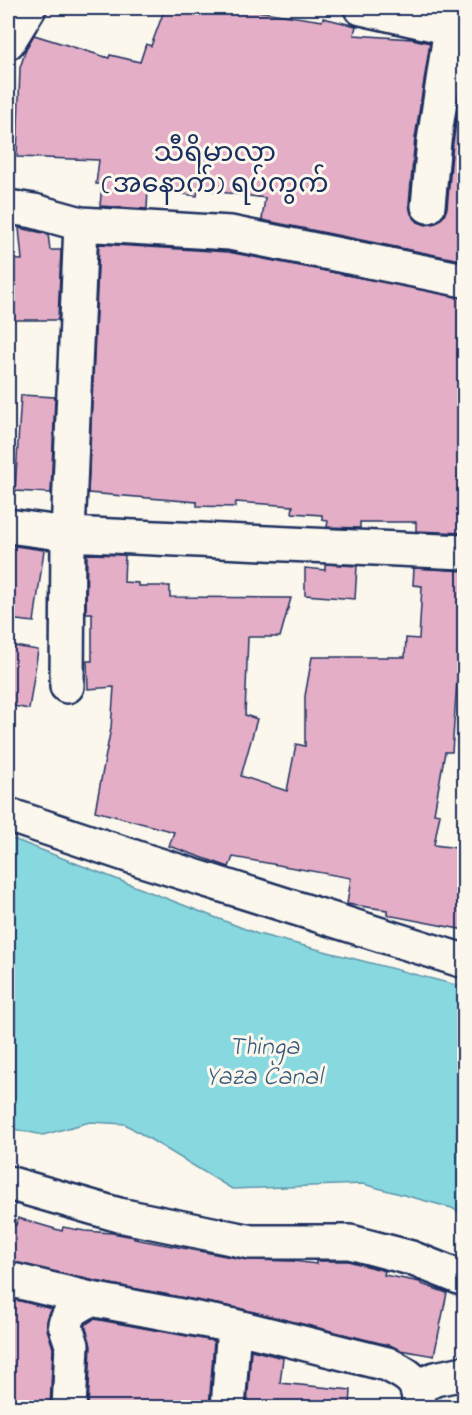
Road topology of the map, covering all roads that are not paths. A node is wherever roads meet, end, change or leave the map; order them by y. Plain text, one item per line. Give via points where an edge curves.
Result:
1 (29, 8) edge
2 (361, 8) edge
3 (458, 29) edge
4 (8, 42) edge
5 (428, 206) dead end
6 (8, 207) edge
7 (81, 224) junction
8 (465, 280) edge
9 (8, 526) edge
10 (68, 534) junction
11 (465, 552) edge
12 (67, 686) dead end
13 (8, 815) edge
14 (465, 961) edge
15 (8, 1183) edge
16 (8, 1279) edge
17 (465, 1279) edge
18 (92, 1299) junction
19 (234, 1326) junction
20 (465, 1373) edge
21 (419, 1397) edge
22 (69, 1407) edge
23 (228, 1407) edge

1 - 4 street
2 - 3 street
3 - 5 street via 434,141
6 - 7 street
7 - 8 street via 230,233
7 - 10 street
9 - 10 street
10 - 11 street
10 - 12 street
13 - 14 street
15 - 17 street via 119,1215 251,1242 350,1242 411,1258
16 - 18 street
18 - 19 street
18 - 22 street via 72,1310 66,1324 72,1345
19 - 21 street via 387,1364 407,1374
19 - 23 street
20 - 21 street via 435,1379

